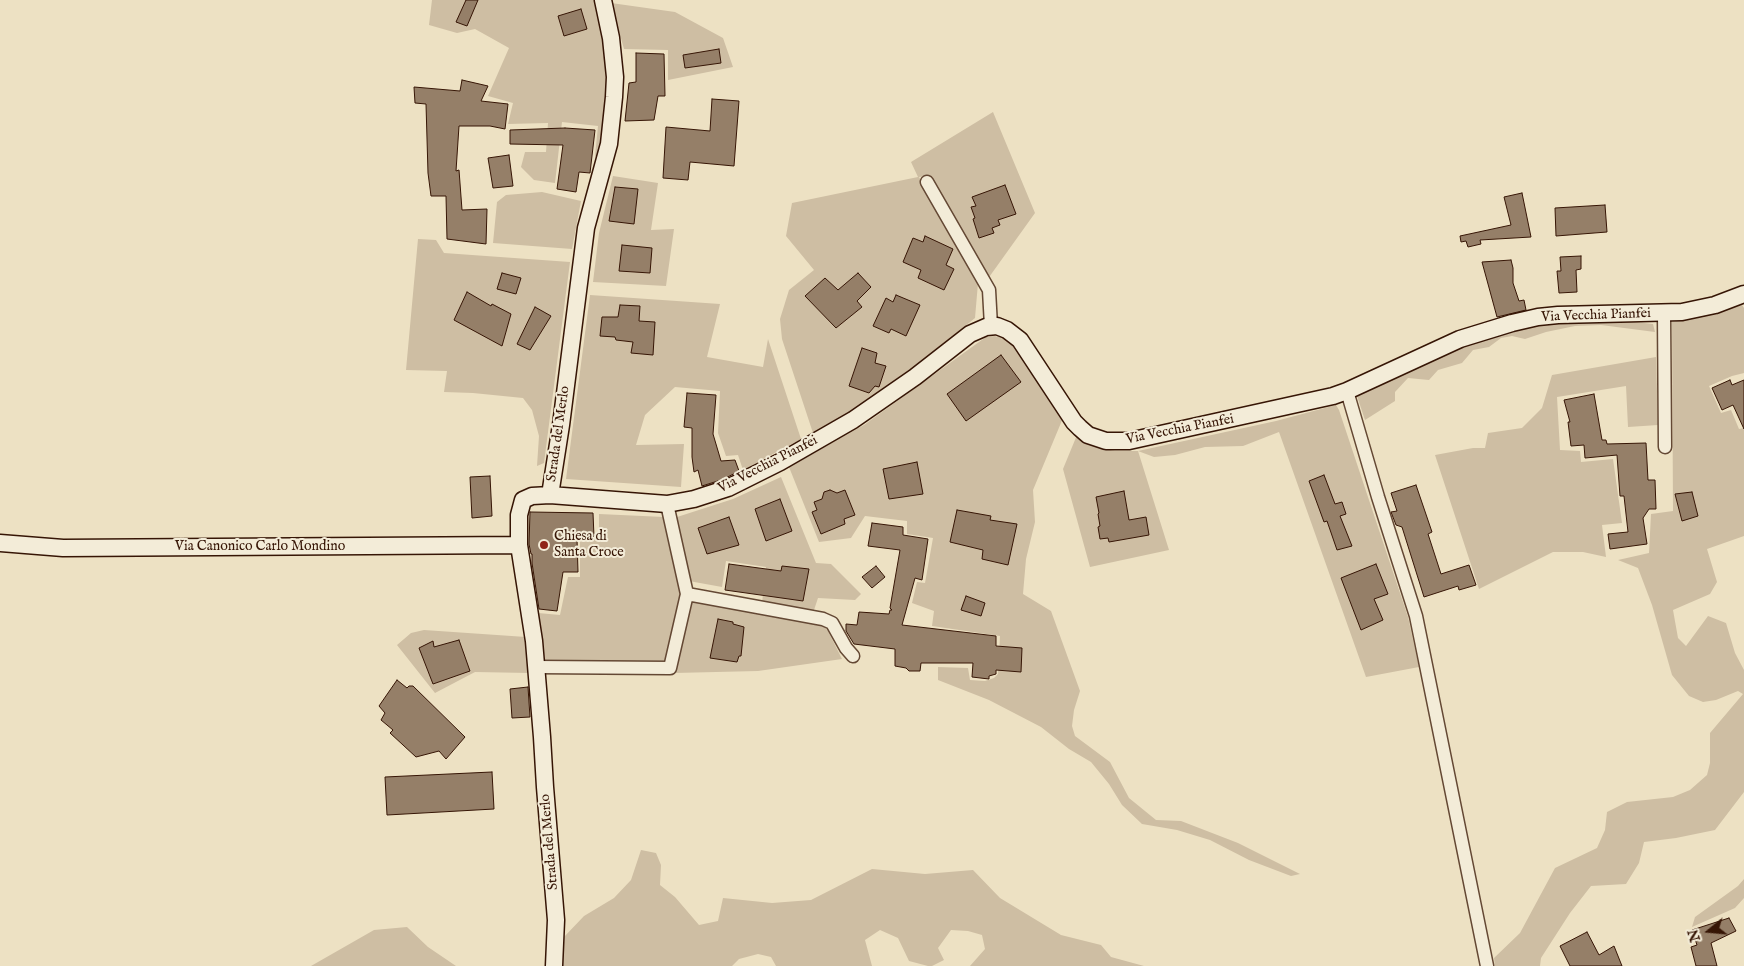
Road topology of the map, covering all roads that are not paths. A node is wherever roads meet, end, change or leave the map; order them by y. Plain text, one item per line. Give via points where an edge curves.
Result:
1 (603, 0) edge
2 (927, 182) dead end
3 (1744, 295) edge
4 (1664, 314) junction
5 (992, 326) junction
6 (1347, 391) junction
7 (1665, 447) dead end
8 (550, 495) junction
9 (667, 504) junction
10 (0, 543) edge
11 (519, 545) junction
12 (687, 594) junction
13 (853, 656) dead end
14 (537, 667) junction
15 (554, 966) edge
16 (1488, 966) edge

1 - 8 street, Strada del Merlo via 614,57 612,121 586,228
2 - 5 street via 988,290
3 - 4 street, Via Vecchia Pianfei via 1708,307
4 - 6 street, Via Vecchia Pianfei via 1558,315 1512,323 1443,346
4 - 7 street
5 - 6 street, Via Vecchia Pianfei via 1007,330 1020,340 1074,422 1088,434 1106,441 1147,438 1317,401
5 - 9 street, Via Vecchia Pianfei via 970,334 870,410 796,453 728,488
6 - 16 street via 1416,616
8 - 9 street, Via Vecchia Pianfei
8 - 11 street, Strada del Merlo via 523,500 519,515
9 - 12 street
10 - 11 street, Via Canonico Carlo Mondino via 63,548
11 - 14 street, Strada del Merlo
12 - 13 street via 832,622
12 - 14 street via 670,668
14 - 15 street, Strada del Merlo via 554,883

